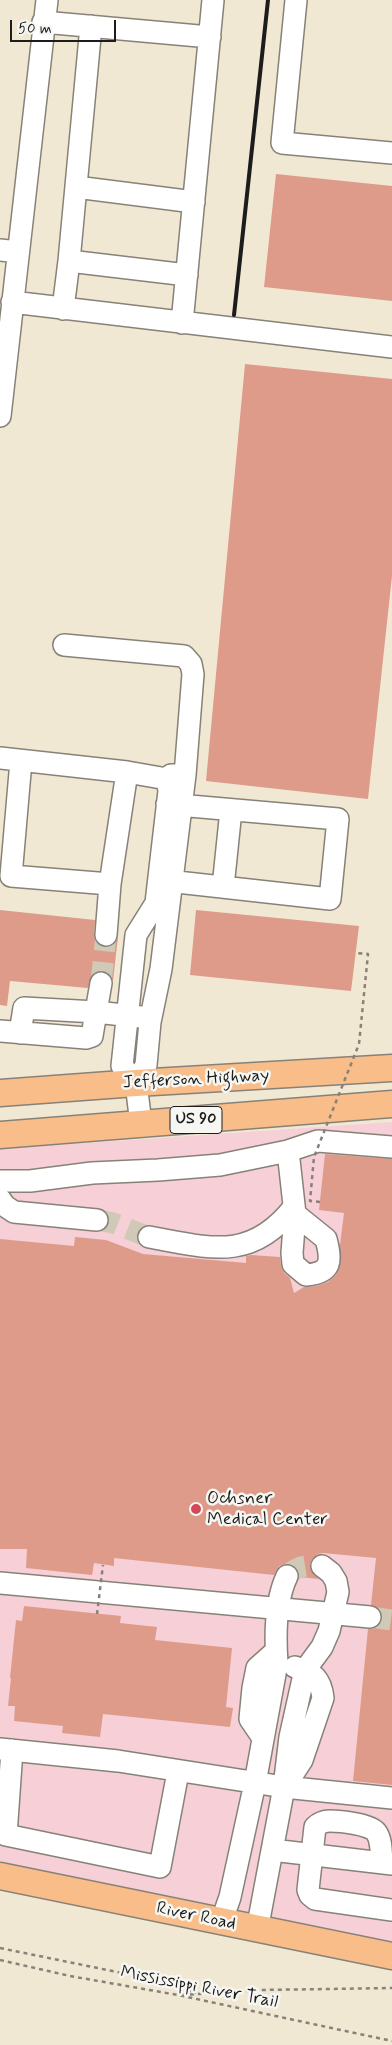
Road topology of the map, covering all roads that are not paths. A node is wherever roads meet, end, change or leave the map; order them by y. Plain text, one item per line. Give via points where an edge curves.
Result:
1 (47, 0) edge
2 (213, 0) edge
3 (296, 0) edge
4 (43, 22) junction
5 (92, 26) junction
6 (210, 37) junction
7 (392, 153) edge
8 (76, 187) junction
9 (194, 202) junction
10 (9, 251) edge
11 (69, 261) junction
12 (187, 275) junction
13 (12, 302) junction
14 (63, 309) junction
15 (182, 323) junction
16 (392, 347) edge
17 (0, 416) edge
18 (64, 646) dead end
19 (10, 760) edge
20 (127, 772) junction
21 (176, 777) junction
22 (174, 805) junction
23 (231, 810) junction
24 (165, 881) junction
25 (110, 884) junction
26 (223, 887) junction
27 (136, 935) junction
28 (165, 937) junction
29 (101, 984) tunnel mouth
30 (96, 1012) junction
31 (127, 1016) junction
32 (151, 1018) junction
33 (10, 1032) edge
34 (392, 1068) edge
35 (136, 1083) junction
36 (0, 1093) edge
37 (392, 1104) edge
38 (142, 1124) junction
39 (0, 1135) edge
40 (392, 1147) edge
41 (288, 1151) junction
42 (0, 1180) edge
43 (0, 1199) edge
44 (98, 1220) tunnel mouth
45 (149, 1237) tunnel mouth
46 (322, 1566) dead end
47 (287, 1576) dead end
48 (0, 1583) edge
49 (279, 1608) junction
50 (334, 1614) junction
51 (370, 1617) tunnel mouth
52 (276, 1657) junction
53 (305, 1670) junction
54 (6, 1749) edge
55 (178, 1772) junction
56 (255, 1783) junction
57 (284, 1787) junction
58 (392, 1798) edge
59 (272, 1850) junction
60 (312, 1855) junction
61 (387, 1864) edge
62 (0, 1876) edge
63 (392, 1910) edge
64 (221, 1923) junction
65 (257, 1930) junction
66 (392, 1956) edge

1 - 4 lane
2 - 6 lane
3 - 7 lane via 282,143
4 - 5 lane
4 - 10 lane
5 - 6 lane
5 - 8 lane
6 - 9 lane
8 - 9 lane
8 - 11 lane
9 - 12 lane
10 - 13 lane
11 - 12 lane
11 - 14 lane
12 - 15 lane
13 - 14 lane
13 - 17 lane
14 - 15 lane
15 - 16 lane
18 - 21 lane via 184,656 191,664 193,674
19 - 20 lane
19 - 25 lane via 11,876
20 - 21 lane
20 - 25 lane
21 - 22 lane
22 - 23 lane
22 - 24 lane
23 - 26 lane
23 - 26 lane via 338,819 330,899
24 - 26 lane
24 - 27 lane
24 - 28 lane
25 - 27 lane via 106,931
27 - 28 lane
27 - 31 lane
28 - 32 lane
29 - 30 lane
30 - 31 lane
30 - 33 lane via 92,1036 86,1038
31 - 32 lane
31 - 35 lane via 122,1066
32 - 35 lane via 146,1065
34 - 35 main road, Jefferson Highway / US 90
35 - 36 main road, Jefferson Highway / US 90
35 - 38 lane
37 - 38 main road, US 90
38 - 39 main road, US 90
40 - 41 lane via 318,1141
41 - 42 lane via 220,1165 92,1173 30,1181
41 - 45 lane via 295,1210 270,1232 230,1248
43 - 44 lane via 14,1212
46 - 50 lane via 336,1581 338,1592
47 - 49 lane via 281,1589
48 - 49 lane
49 - 50 lane
49 - 52 lane
50 - 51 lane
50 - 53 lane via 322,1647
52 - 53 lane
52 - 56 lane via 257,1668 253,1688 250,1719 263,1738
53 - 57 lane via 317,1677 323,1698 302,1760
54 - 55 lane via 118,1761
54 - 55 lane via 6,1835 160,1867
55 - 56 lane
56 - 57 lane
56 - 64 lane via 230,1897
57 - 58 lane
57 - 59 lane
59 - 60 lane
59 - 65 lane
60 - 61 lane
60 - 61 lane via 315,1827 329,1821 368,1826 375,1831
60 - 63 lane via 310,1895 316,1899
62 - 64 main road, River Road
64 - 65 main road, River Road
65 - 66 main road, River Road

